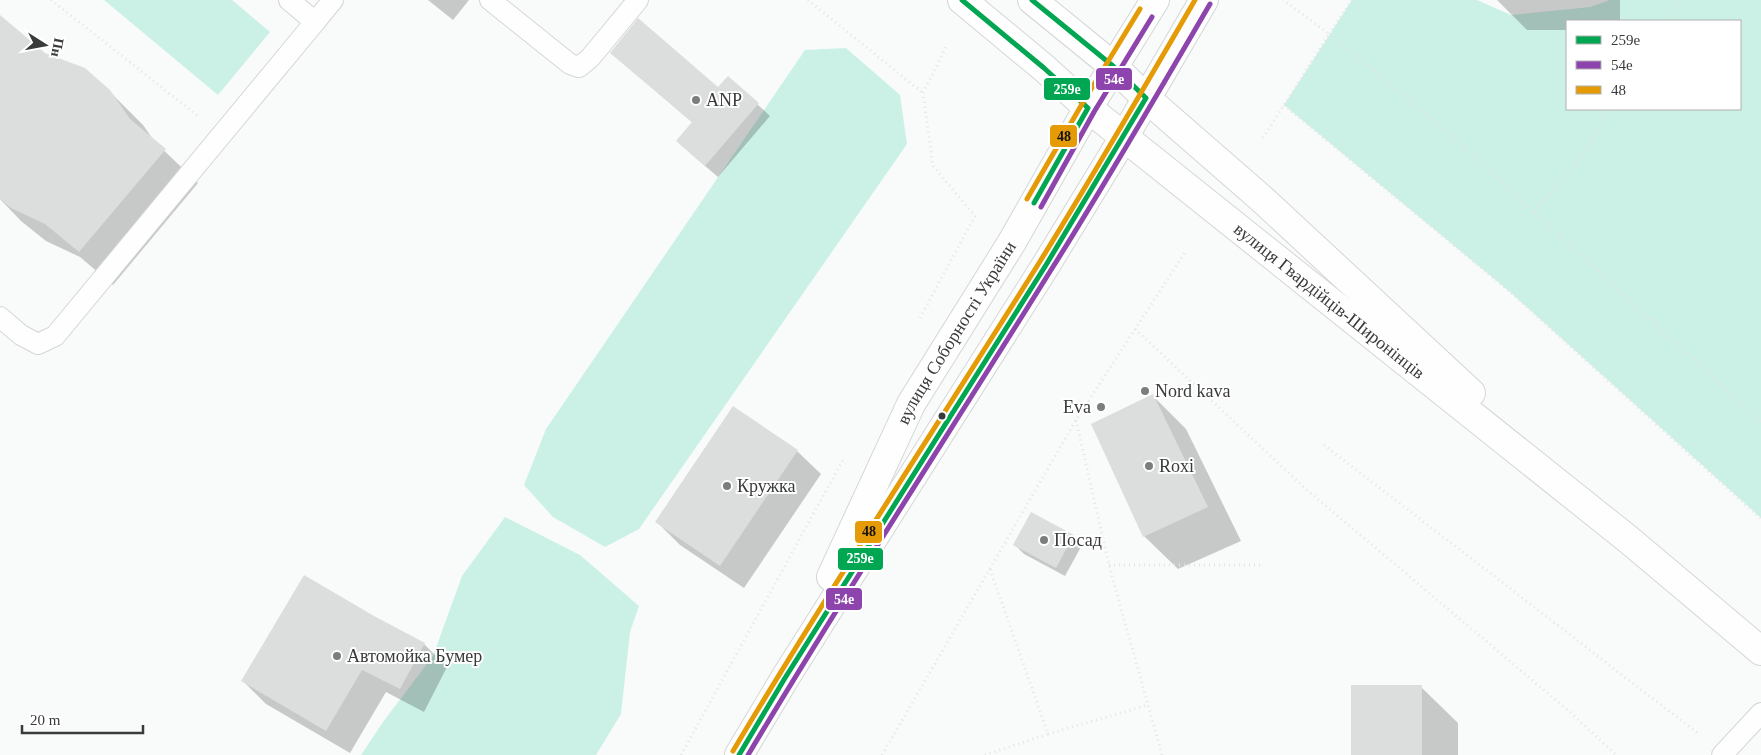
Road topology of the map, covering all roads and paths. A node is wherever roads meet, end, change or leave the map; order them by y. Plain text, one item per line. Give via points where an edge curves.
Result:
1 (52, 0) edge
2 (289, 0) edge
3 (333, 0) edge
4 (490, 0) edge
5 (638, 0) edge
6 (808, 0) edge
7 (962, 0) edge
8 (1032, 0) edge
9 (1155, 0) edge
10 (1204, 0) edge
11 (1283, 0) edge
12 (1352, 0) edge
13 (1679, 0) edge
14 (1666, 20) edge
15 (315, 22) junction
16 (1329, 34) junction
17 (947, 45) dead end
18 (1113, 66) junction
19 (923, 93) junction
20 (1146, 98) junction
21 (1284, 105) junction
22 (1088, 108) junction
23 (1609, 110) edge
24 (221, 135) junction
25 (1124, 138) junction
26 (1263, 138) dead end
27 (1534, 212) junction
28 (1186, 250) dead end
29 (0, 318) edge
30 (919, 320) dead end
31 (1135, 329) junction
32 (1076, 420) junction
33 (1761, 422) edge
34 (1324, 445) dead end
35 (848, 451) dead end
36 (1761, 519) edge
37 (1629, 540) junction
38 (1109, 565) junction
39 (1262, 565) dead end
40 (990, 569) junction
41 (1761, 651) edge
42 (785, 678) junction
43 (1148, 705) junction
44 (1761, 713) edge
45 (1048, 734) junction
46 (1722, 754) edge
47 (681, 755) edge
48 (739, 755) edge
49 (882, 755) edge
50 (986, 755) edge
51 (1162, 755) edge
52 (1616, 755) edge

1 - 24 path
2 - 15 lane
3 - 15 lane
4 - 5 lane via 570,64 579,67
6 - 19 path
7 - 22 main road, вулиця Гвардійців-Широнінців
8 - 18 main road, вулиця Гвардійців-Широнінців
9 - 18 main road, вулиця Соборності України
10 - 20 main road, вулиця Соборності України
11 - 16 path
12 - 16 path
13 - 14 path
15 - 24 lane
16 - 21 path
16 - 27 path via 1447,132
17 - 19 path
18 - 20 main road, вулиця Гвардійців-Широнінців
18 - 22 main road, вулиця Соборності України
19 - 30 path via 933,166 975,216
20 - 25 main road, вулиця Соборності України
20 - 37 main road, вулиця Гвардійців-Широнінців via 1270,206
21 - 26 path
21 - 36 path via 1510,292
22 - 25 main road, вулиця Гвардійців-Широнінців
22 - 42 main road, вулиця Соборності України via 1012,242 911,404
23 - 27 path via 1572,168
24 - 29 lane via 55,336 38,344
25 - 37 main road, вулиця Гвардійців-Широнінців
25 - 42 main road, вулиця Соборності України
27 - 33 path
28 - 31 path
31 - 32 path
31 - 52 path via 1307,490 1570,712
32 - 38 path
32 - 40 path
34 - 46 path
35 - 47 path
37 - 41 main road, вулиця Гвардійців-Широнінців
38 - 39 path
38 - 43 path
40 - 45 path
40 - 49 path
42 - 48 main road, вулиця Соборності України
43 - 45 path
43 - 51 path
44 - 46 lane
45 - 50 path

